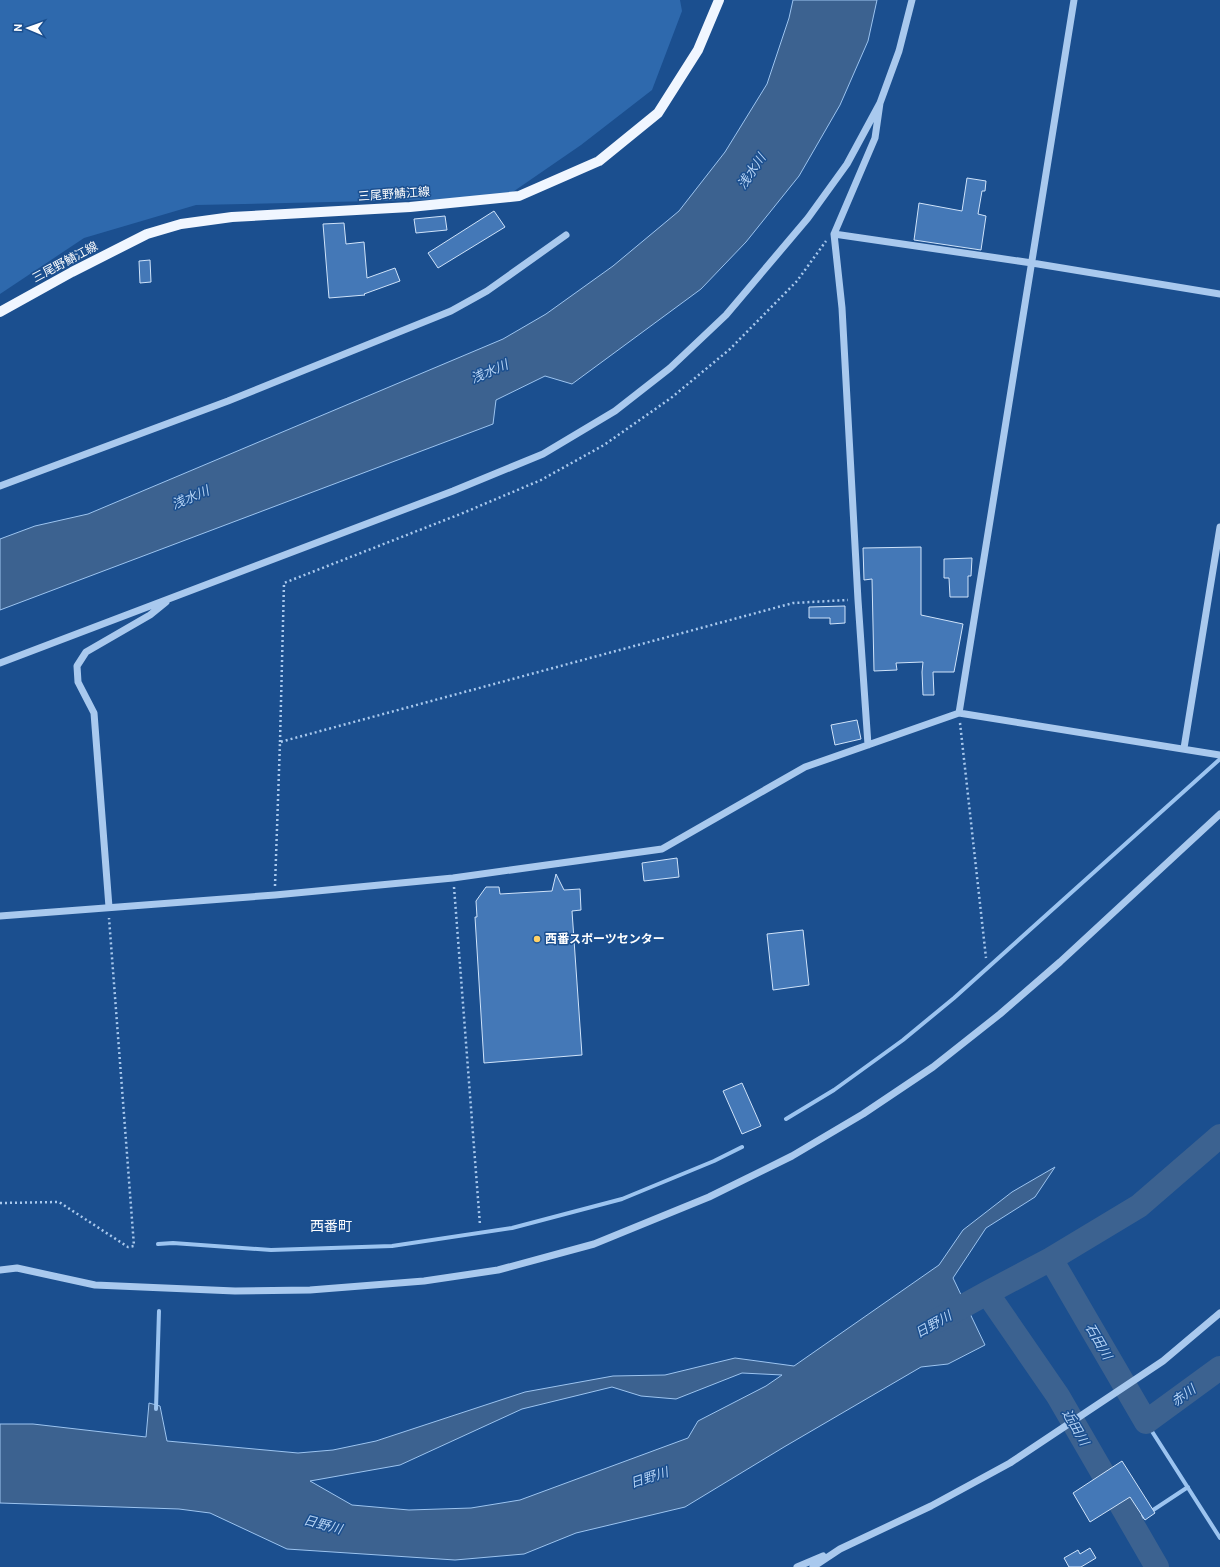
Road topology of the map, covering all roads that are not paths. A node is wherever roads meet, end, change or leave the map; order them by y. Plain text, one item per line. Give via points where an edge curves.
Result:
1 (719, 0) edge
2 (912, 0) edge
3 (1074, 0) edge
4 (880, 103) junction
5 (834, 234) junction
6 (566, 235) dead end
7 (1032, 263) junction
8 (1220, 294) edge
9 (0, 312) edge
10 (0, 486) edge
11 (1220, 527) edge
12 (171, 598) junction
13 (0, 663) edge
14 (959, 713) junction
15 (868, 745) junction
16 (1184, 748) junction
17 (1219, 754) edge
18 (1220, 814) edge
19 (108, 907) junction
20 (0, 916) edge
21 (0, 1270) edge
22 (1220, 1313) edge
23 (840, 1549) junction
24 (797, 1567) edge
25 (813, 1567) edge

1 - 9 main road, 三尾野鯖江線 via 698,50 658,113 599,161 519,196 410,207 232,217 180,224 147,234
2 - 4 street via 899,51
3 - 7 street
4 - 5 street via 875,138
4 - 12 street via 848,164 813,212 726,315 670,368 615,411 543,454 453,491
5 - 7 street
5 - 15 street via 842,308
6 - 10 street via 487,291 451,311 228,401
7 - 8 street
7 - 14 street
11 - 16 street
12 - 13 street
12 - 19 street via 150,615 86,652 77,666 78,682 94,713
14 - 15 street
14 - 16 street
15 - 19 street via 805,767 662,849 453,878
16 - 17 street
18 - 21 street via 1060,962 933,1067 863,1114 792,1156 709,1197 594,1244 498,1270 424,1281 310,1290 235,1291 95,1285 17,1268
19 - 20 street
22 - 23 street via 1163,1361 1010,1463
23 - 24 street
23 - 25 street

